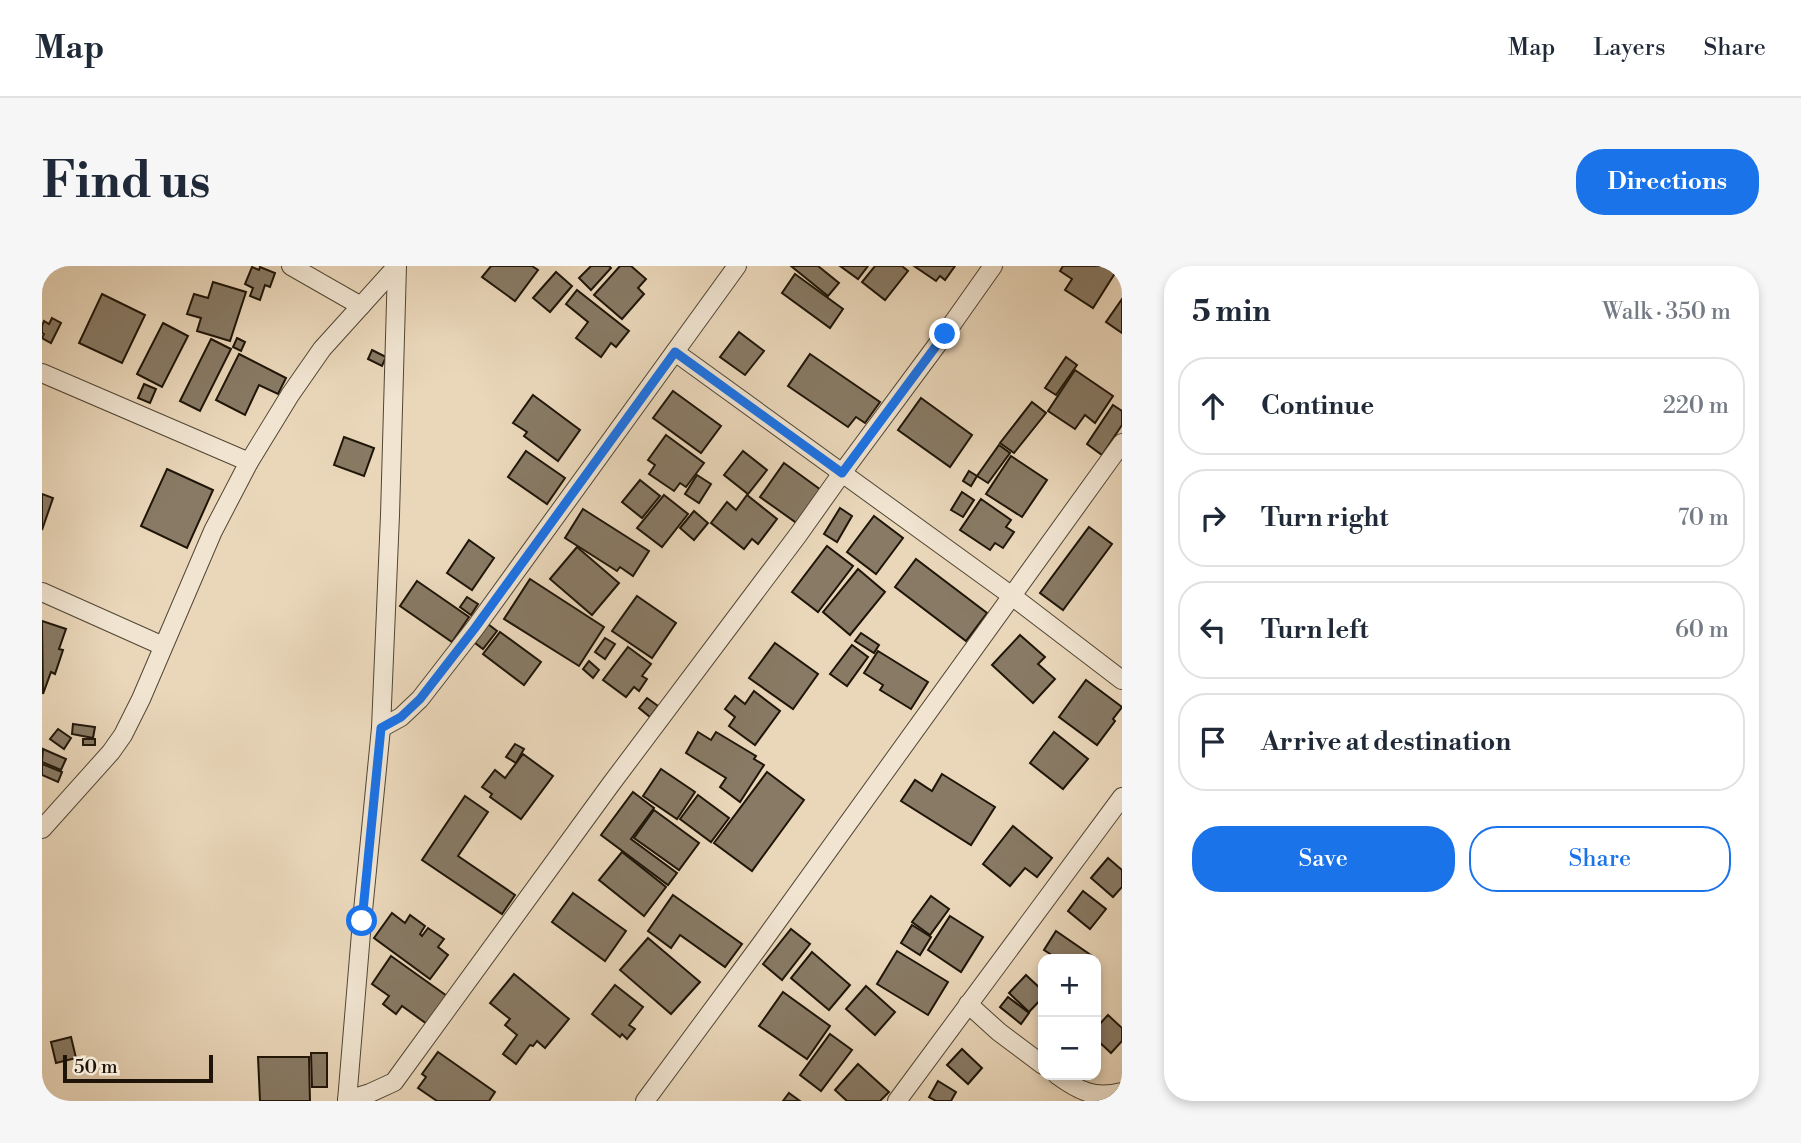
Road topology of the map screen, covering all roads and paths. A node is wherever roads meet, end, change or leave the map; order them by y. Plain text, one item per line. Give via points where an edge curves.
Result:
1 (292, 266) edge
2 (397, 266) edge
3 (737, 266) edge
4 (993, 266) edge
5 (361, 306) junction
6 (675, 352) junction
7 (42, 373) edge
8 (1122, 443) edge
9 (248, 463) junction
10 (842, 473) junction
11 (42, 592) edge
12 (1012, 596) junction
13 (163, 646) junction
14 (1122, 680) edge
15 (381, 728) junction
16 (1122, 797) edge
17 (45, 820) edge
18 (968, 1004) junction
19 (1038, 1061) edge
20 (1065, 1080) edge
21 (1122, 1092) edge
22 (347, 1100) edge
23 (645, 1101) edge
24 (897, 1101) edge

1 - 5 street
2 - 5 street
2 - 15 street
3 - 6 street
4 - 10 street
5 - 9 street via 322,349
6 - 10 street
6 - 15 street via 420,699
7 - 9 street
8 - 12 street
9 - 13 street
10 - 12 street
10 - 22 street via 394,1082
11 - 13 street
12 - 14 street
12 - 23 street
13 - 17 street via 141,699 111,752
15 - 22 street
16 - 18 street
18 - 19 street
18 - 24 street
20 - 21 street via 1085,1093

